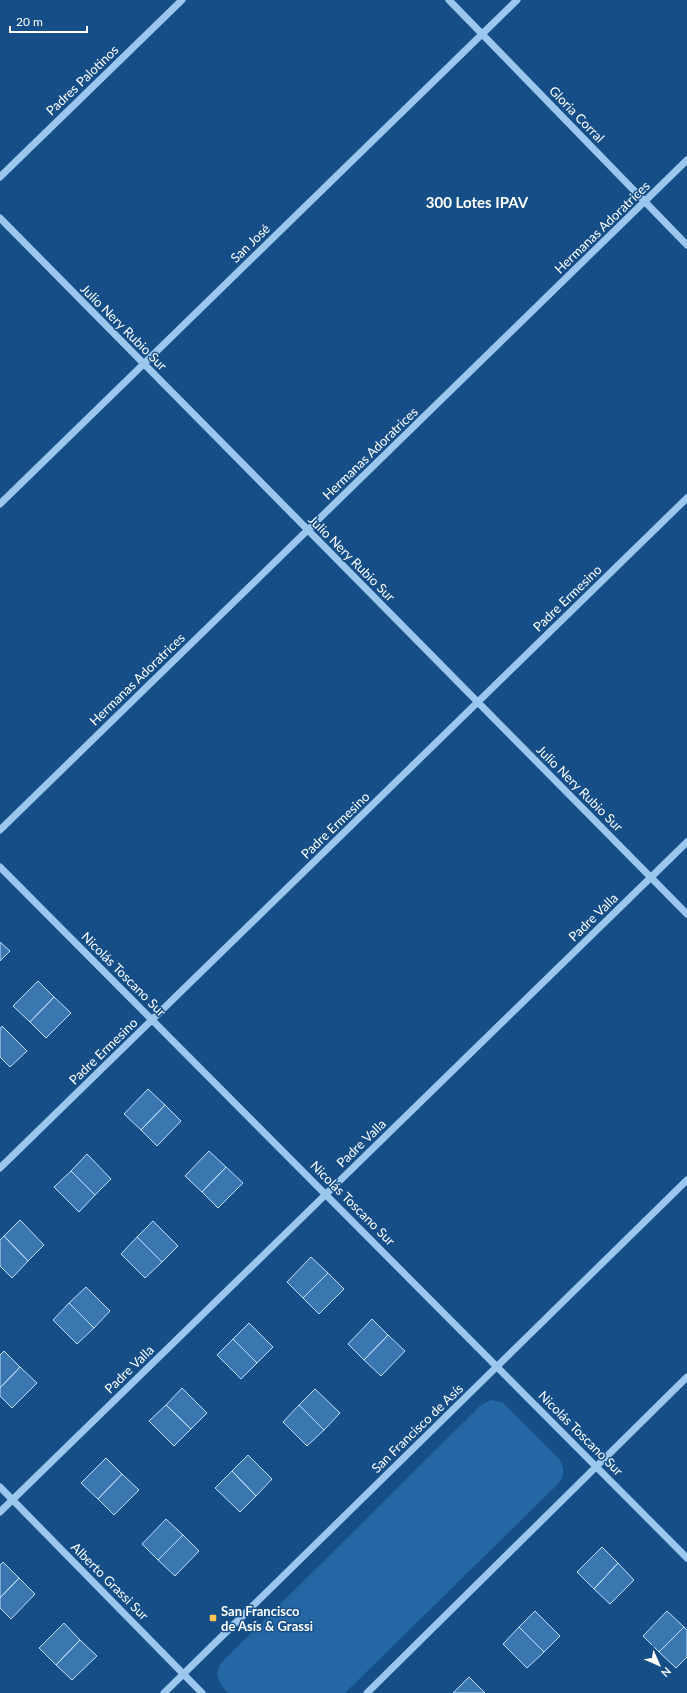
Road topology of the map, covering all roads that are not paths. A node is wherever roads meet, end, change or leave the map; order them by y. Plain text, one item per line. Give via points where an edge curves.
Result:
1 (182, 0) edge
2 (449, 0) edge
3 (517, 0) edge
4 (482, 34) junction
5 (687, 160) edge
6 (0, 177) edge
7 (645, 201) junction
8 (0, 218) edge
9 (687, 245) edge
10 (144, 364) junction
11 (687, 498) edge
12 (0, 504) edge
13 (308, 530) junction
14 (478, 702) junction
15 (0, 830) edge
16 (687, 842) edge
17 (0, 866) edge
18 (651, 877) junction
19 (687, 914) edge
20 (152, 1019) junction
21 (0, 1168) edge
22 (687, 1180) edge
23 (326, 1194) junction
24 (498, 1366) junction
25 (687, 1377) edge
26 (597, 1466) junction
27 (0, 1487) edge
28 (12, 1500) junction
29 (0, 1512) edge
30 (687, 1558) edge
31 (184, 1674) junction
32 (164, 1693) edge
33 (202, 1693) edge
34 (367, 1693) edge

1 - 6 street, Padres Palotinos
2 - 4 street, Gloria Corral
3 - 4 street, San José
4 - 7 street, Gloria Corral
4 - 10 street, San José
5 - 7 street, Hermanas Adoratrices
7 - 9 street, Gloria Corral
7 - 13 street, Hermanas Adoratrices
8 - 10 street, Julio Nery Rubio Sur
10 - 12 street, San José
10 - 13 street, Julio Nery Rubio Sur
11 - 14 street, Padre Ermesino
13 - 14 street, Julio Nery Rubio Sur
13 - 15 street, Hermanas Adoratrices
14 - 18 street, Julio Nery Rubio Sur
14 - 20 street, Padre Ermesino
16 - 18 street, Padre Valla
17 - 20 street, Nicolás Toscano Sur
18 - 19 street, Julio Nery Rubio Sur
18 - 23 street, Padre Valla
20 - 21 street, Padre Ermesino
20 - 23 street, Nicolás Toscano Sur
22 - 24 street, San Francisco de Asís
23 - 24 street, Nicolás Toscano Sur
23 - 28 street, Padre Valla
24 - 26 street, Nicolás Toscano Sur
24 - 31 street, San Francisco de Asís
25 - 26 street
26 - 30 street, Nicolás Toscano Sur
26 - 34 street
27 - 28 street, Alberto Grassi Sur
28 - 29 street, Padre Valla
28 - 31 street, Alberto Grassi Sur
31 - 32 street, San Francisco de Asís
31 - 33 street, Alberto Grassi Sur

